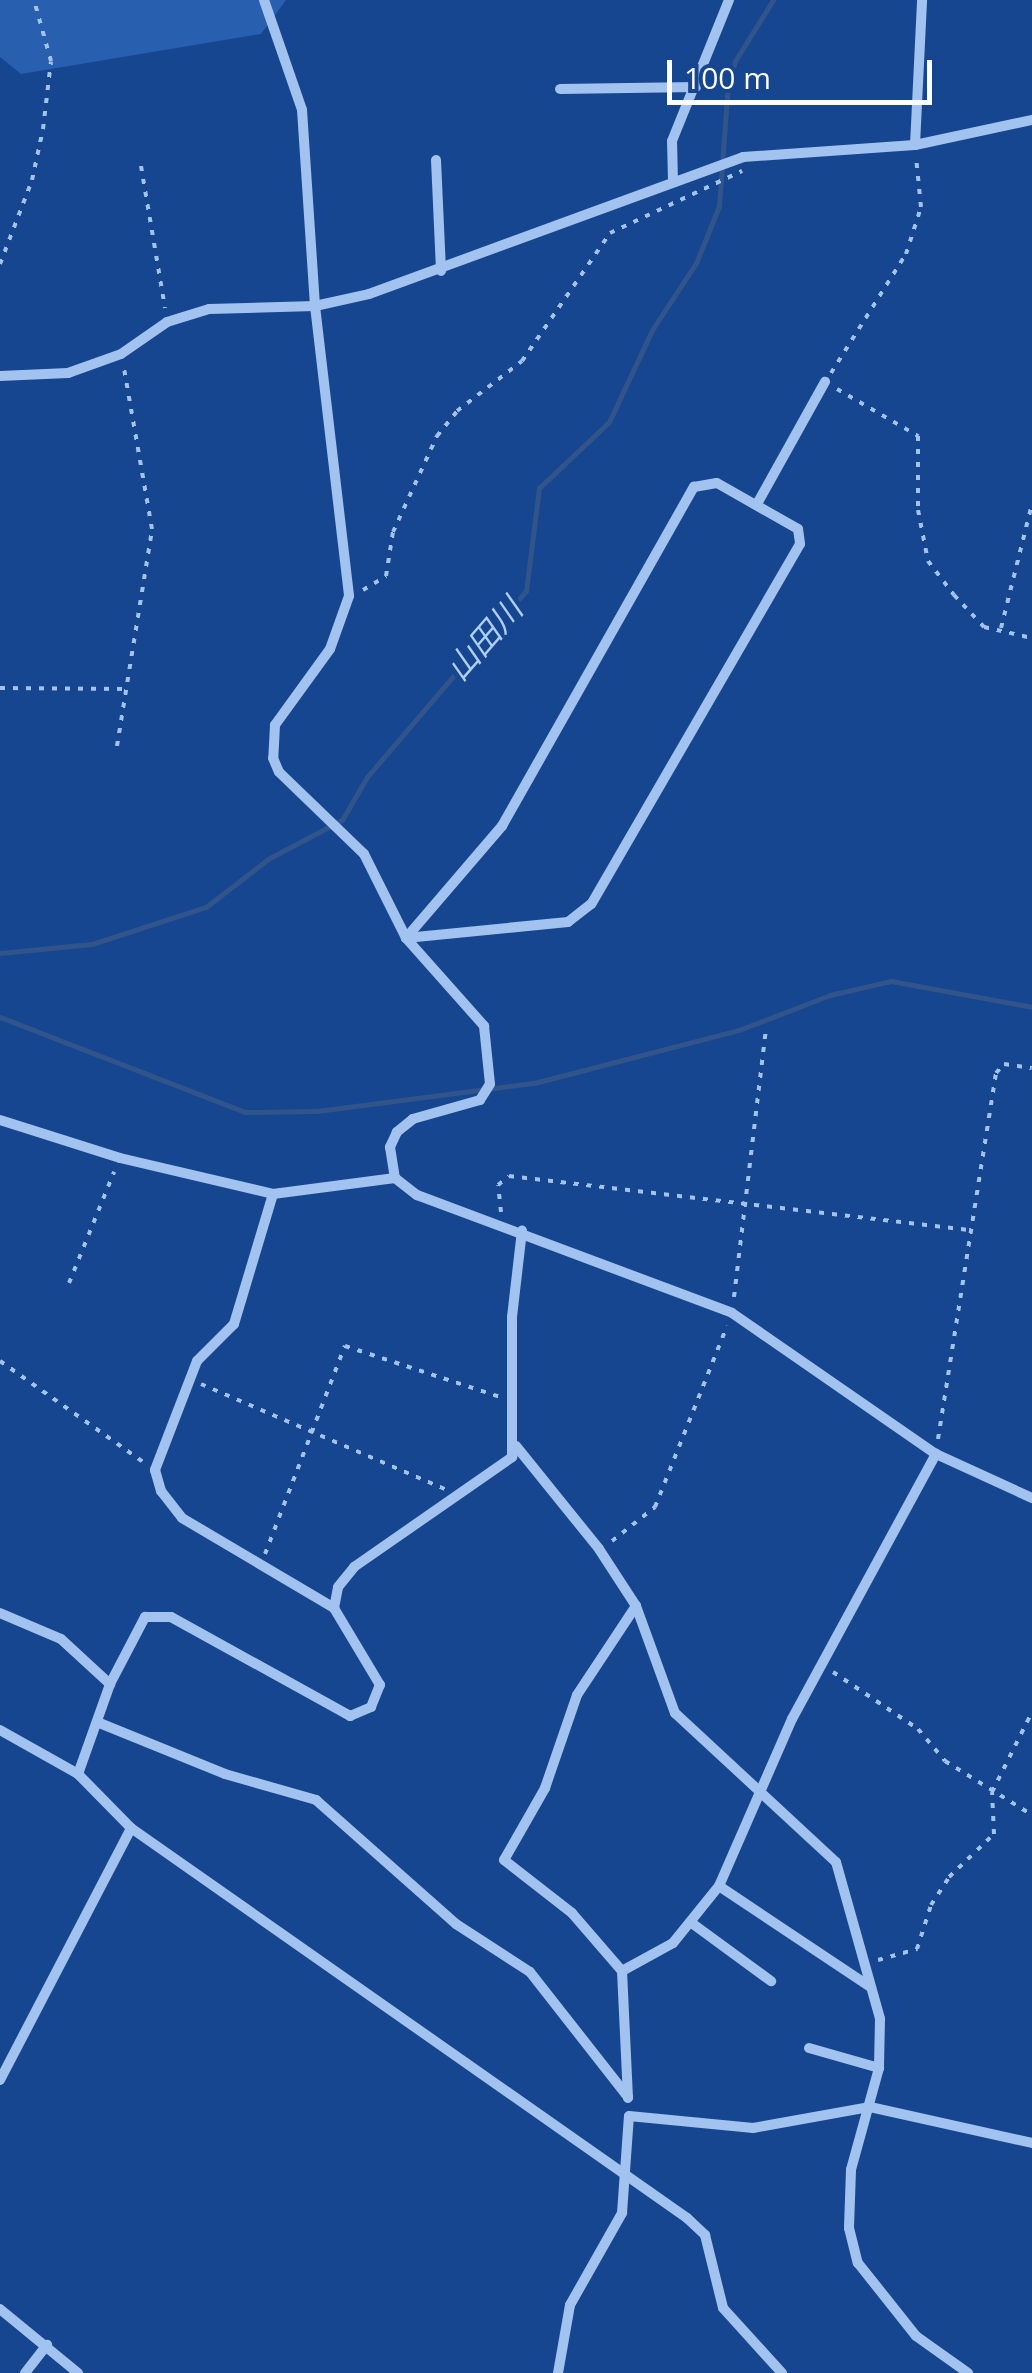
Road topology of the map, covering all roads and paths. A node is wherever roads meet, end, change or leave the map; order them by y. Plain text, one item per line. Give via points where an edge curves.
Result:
1 (34, 0) edge
2 (264, 0) edge
3 (729, 0) edge
4 (922, 0) edge
5 (696, 87) junction
6 (560, 88) dead end
7 (1032, 120) edge
8 (915, 145) junction
9 (743, 157) junction
10 (436, 160) dead end
11 (142, 166) dead end
12 (673, 181) junction
13 (0, 264) edge
14 (441, 271) junction
15 (315, 306) junction
16 (167, 322) junction
17 (121, 354) junction
18 (0, 376) edge
19 (825, 382) junction
20 (757, 504) junction
21 (1032, 504) edge
22 (349, 596) junction
23 (1001, 628) junction
24 (1032, 638) edge
25 (0, 688) edge
26 (126, 689) junction
27 (117, 746) dead end
28 (406, 938) junction
29 (1032, 1068) edge
30 (0, 1120) edge
31 (120, 1158) junction
32 (395, 1178) junction
33 (273, 1194) junction
34 (504, 1226) junction
35 (969, 1230) junction
36 (522, 1231) junction
37 (68, 1283) dead end
38 (0, 1361) edge
39 (189, 1379) junction
40 (509, 1400) junction
41 (312, 1432) junction
42 (516, 1446) junction
43 (936, 1454) junction
44 (155, 1470) junction
45 (458, 1495) junction
46 (1032, 1498) edge
47 (261, 1563) junction
48 (636, 1606) junction
49 (334, 1608) junction
50 (0, 1614) edge
51 (825, 1667) junction
52 (110, 1684) junction
53 (1032, 1712) edge
54 (97, 1722) junction
55 (0, 1730) edge
56 (78, 1774) junction
57 (762, 1788) junction
58 (992, 1792) junction
59 (1032, 1815) edge
60 (131, 1828) junction
61 (719, 1886) junction
62 (693, 1924) junction
63 (864, 1962) junction
64 (622, 1971) junction
65 (772, 1981) dead end
66 (870, 1986) junction
67 (808, 2048) dead end
68 (879, 2068) junction
69 (0, 2080) edge
70 (628, 2097) junction
71 (870, 2107) junction
72 (629, 2116) junction
73 (1032, 2143) edge
74 (628, 2176) junction
75 (0, 2309) edge
76 (47, 2345) junction
77 (25, 2373) edge
78 (78, 2373) edge
79 (558, 2373) edge
80 (782, 2373) edge
81 (968, 2373) edge

1 - 13 path via 51,61 43,129
2 - 15 street via 302,110
3 - 5 street
4 - 8 street
5 - 6 street
5 - 12 street via 672,141
7 - 8 street
8 - 9 street
8 - 19 path via 921,207 906,254
9 - 12 street
9 - 22 path via 737,178 646,211 610,233 522,361 436,436 392,532 386,576
10 - 14 street
11 - 16 path
12 - 14 street
14 - 15 street
15 - 16 street via 209,309
15 - 22 street
16 - 17 street
17 - 18 street via 68,373
17 - 26 path via 152,529
19 - 20 street
19 - 23 path via 918,436 918,510 928,560 984,627
20 - 28 street via 716,483 694,487 502,826
20 - 28 street via 798,529 800,544 591,904 568,922
21 - 23 path
22 - 28 street via 330,649 270,741 279,772 364,854
23 - 24 path
25 - 26 path
26 - 27 path
28 - 32 street via 484,1026 490,1084 480,1100 414,1118 397,1132 390,1147
29 - 35 path via 1004,1064 996,1073
30 - 31 street
31 - 33 street
31 - 37 path
32 - 33 street
32 - 34 street via 417,1195
33 - 39 street via 234,1324 197,1361
34 - 35 path via 498,1185 509,1176
34 - 36 street
35 - 43 path
36 - 40 street
36 - 43 street via 732,1313
38 - 44 path
39 - 41 path
39 - 44 street
40 - 41 path via 345,1346
40 - 42 street
41 - 45 path
41 - 47 path
42 - 45 street via 512,1457
42 - 48 street
43 - 46 street
43 - 51 street
44 - 47 street via 160,1491 182,1518
45 - 49 street via 354,1566 338,1587
47 - 49 street
48 - 57 street via 675,1713
48 - 64 street via 577,1694 545,1788 504,1860 572,1913
49 - 52 street via 380,1685 371,1706 350,1716 172,1617 146,1617
50 - 52 street via 61,1640
51 - 57 street
51 - 58 path via 918,1728 946,1761
52 - 54 street
53 - 58 path
54 - 56 street
54 - 70 street via 225,1774 316,1800 456,1924 530,1972
55 - 56 street
56 - 60 street
57 - 61 street
57 - 63 street via 830,1849
58 - 59 path
58 - 63 path via 994,1834 950,1876 931,1905 917,1950
60 - 69 street
60 - 74 street
61 - 62 street
61 - 66 street
62 - 64 street
62 - 65 street
63 - 66 street
64 - 70 street
66 - 68 street via 880,2019
67 - 68 street
68 - 71 street
70 - 72 street
71 - 72 street via 754,2128
71 - 73 street
71 - 81 street via 851,2170 849,2228 858,2263 916,2336
72 - 74 street
74 - 79 street via 622,2213 570,2305
74 - 80 street via 706,2235 723,2308
75 - 76 street
76 - 77 street
76 - 78 street

